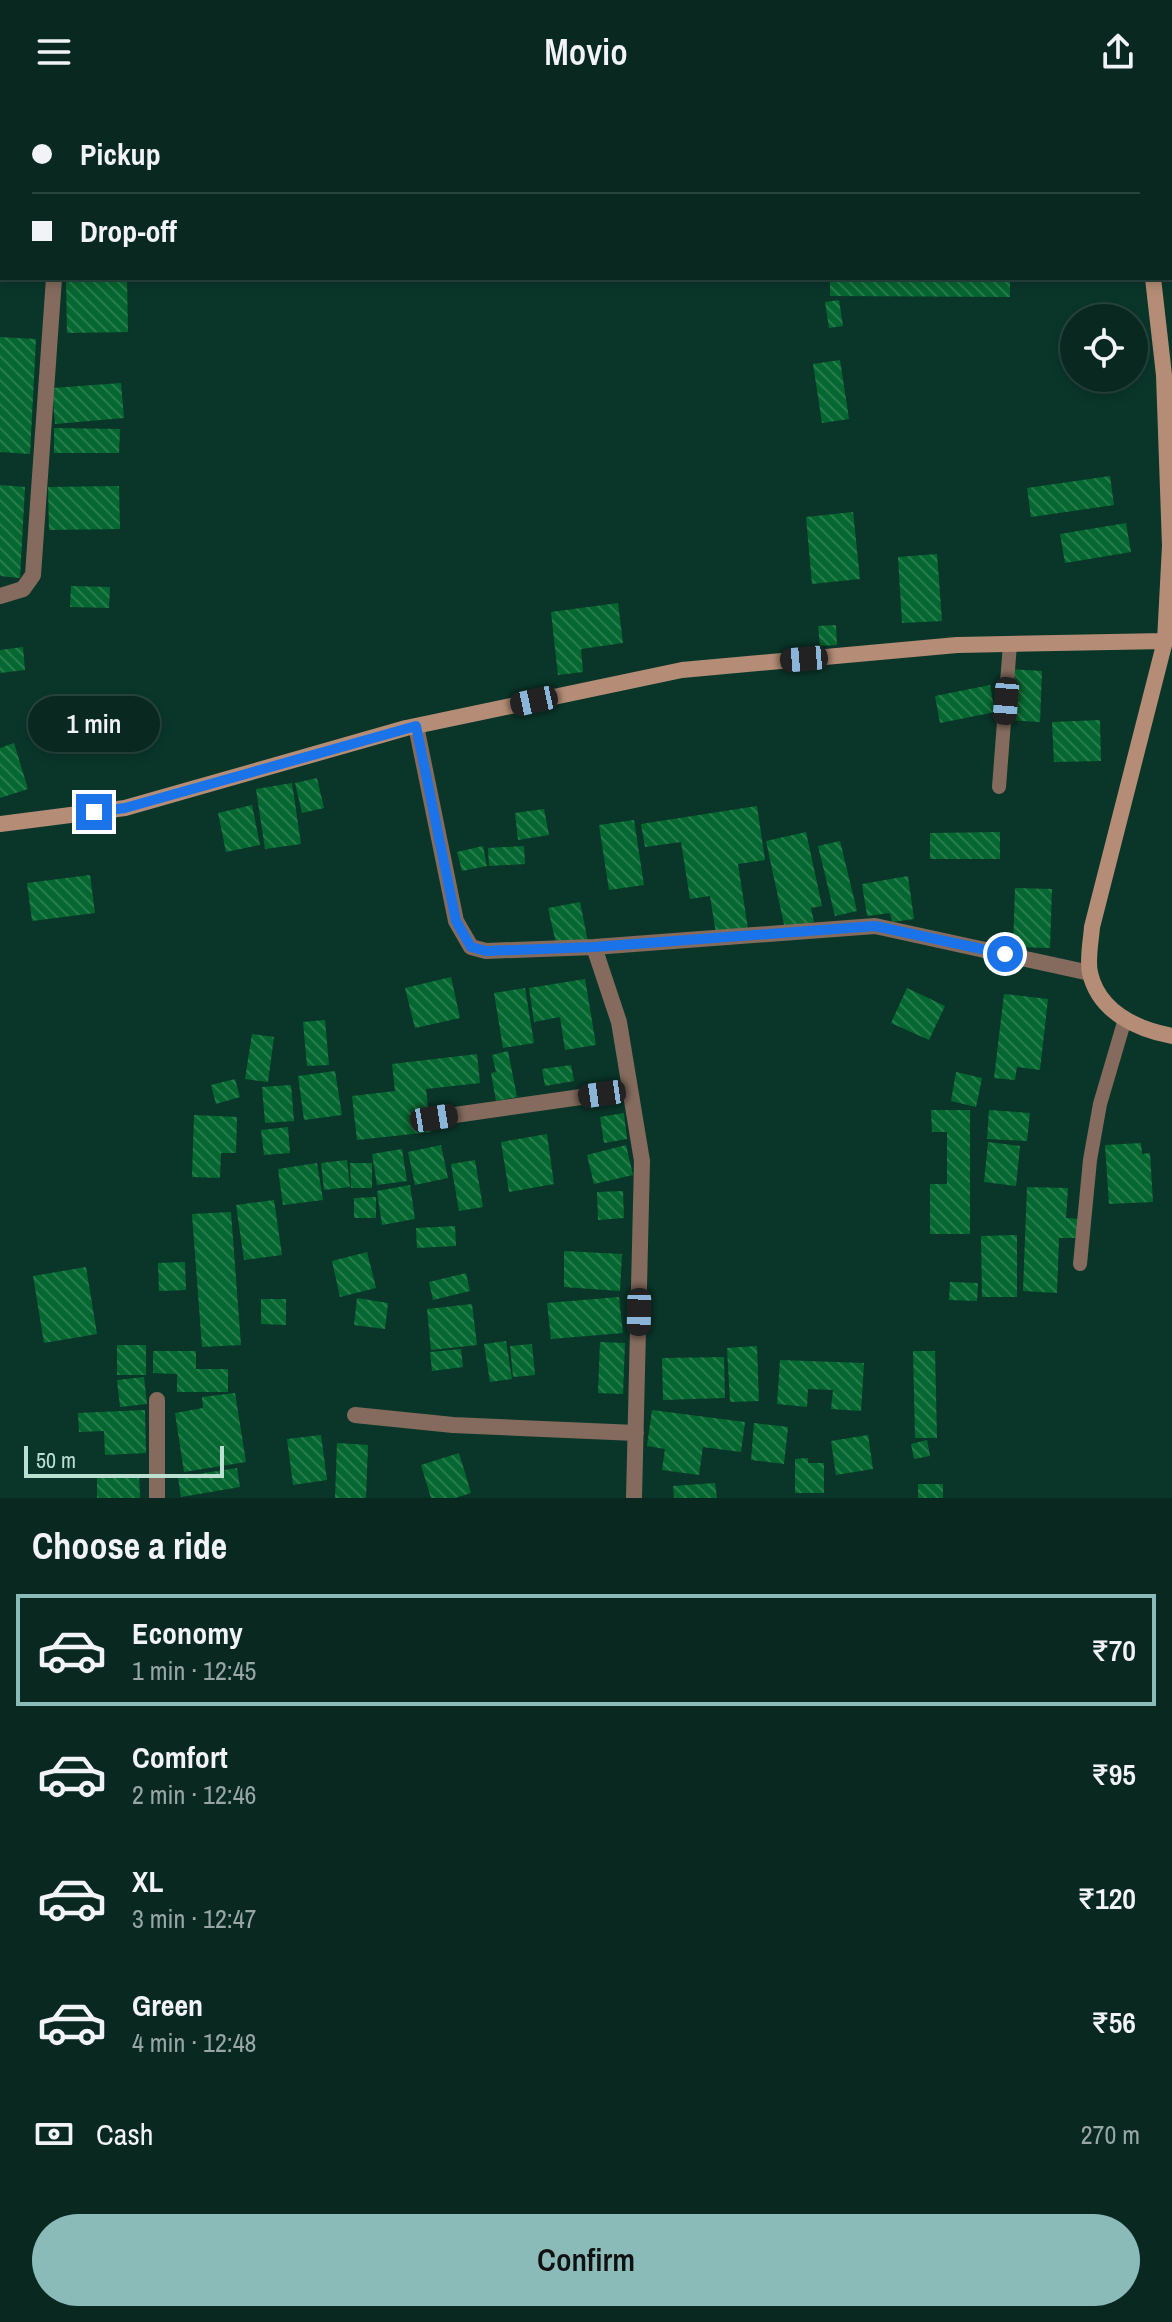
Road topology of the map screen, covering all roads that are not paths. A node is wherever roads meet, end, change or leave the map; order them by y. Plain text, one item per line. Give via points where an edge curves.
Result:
1 (54, 280) edge
2 (1153, 280) edge
3 (1168, 376) edge
4 (0, 596) edge
5 (1165, 641) junction
6 (1010, 644) junction
7 (416, 726) junction
8 (999, 787) dead end
9 (0, 824) edge
10 (594, 947) junction
11 (1090, 973) junction
12 (1125, 1019) junction
13 (1172, 1036) edge
14 (630, 1090) junction
15 (434, 1118) dead end
16 (1080, 1264) dead end
17 (157, 1400) dead end
18 (355, 1415) dead end
19 (636, 1433) junction
20 (157, 1498) edge
21 (634, 1498) edge

1 - 4 street via 33,575 23,589
2 - 3 street
3 - 5 street
5 - 6 street
5 - 11 street via 1092,927
6 - 7 street via 682,670
6 - 8 lane
7 - 9 street via 125,808
7 - 10 street via 464,939 486,951
10 - 11 street via 875,926
10 - 14 street via 619,1022
11 - 12 street via 1110,1009
12 - 13 street
12 - 16 lane via 1100,1104
14 - 15 street
14 - 19 street via 642,1161
17 - 20 street
18 - 19 street
19 - 21 street

